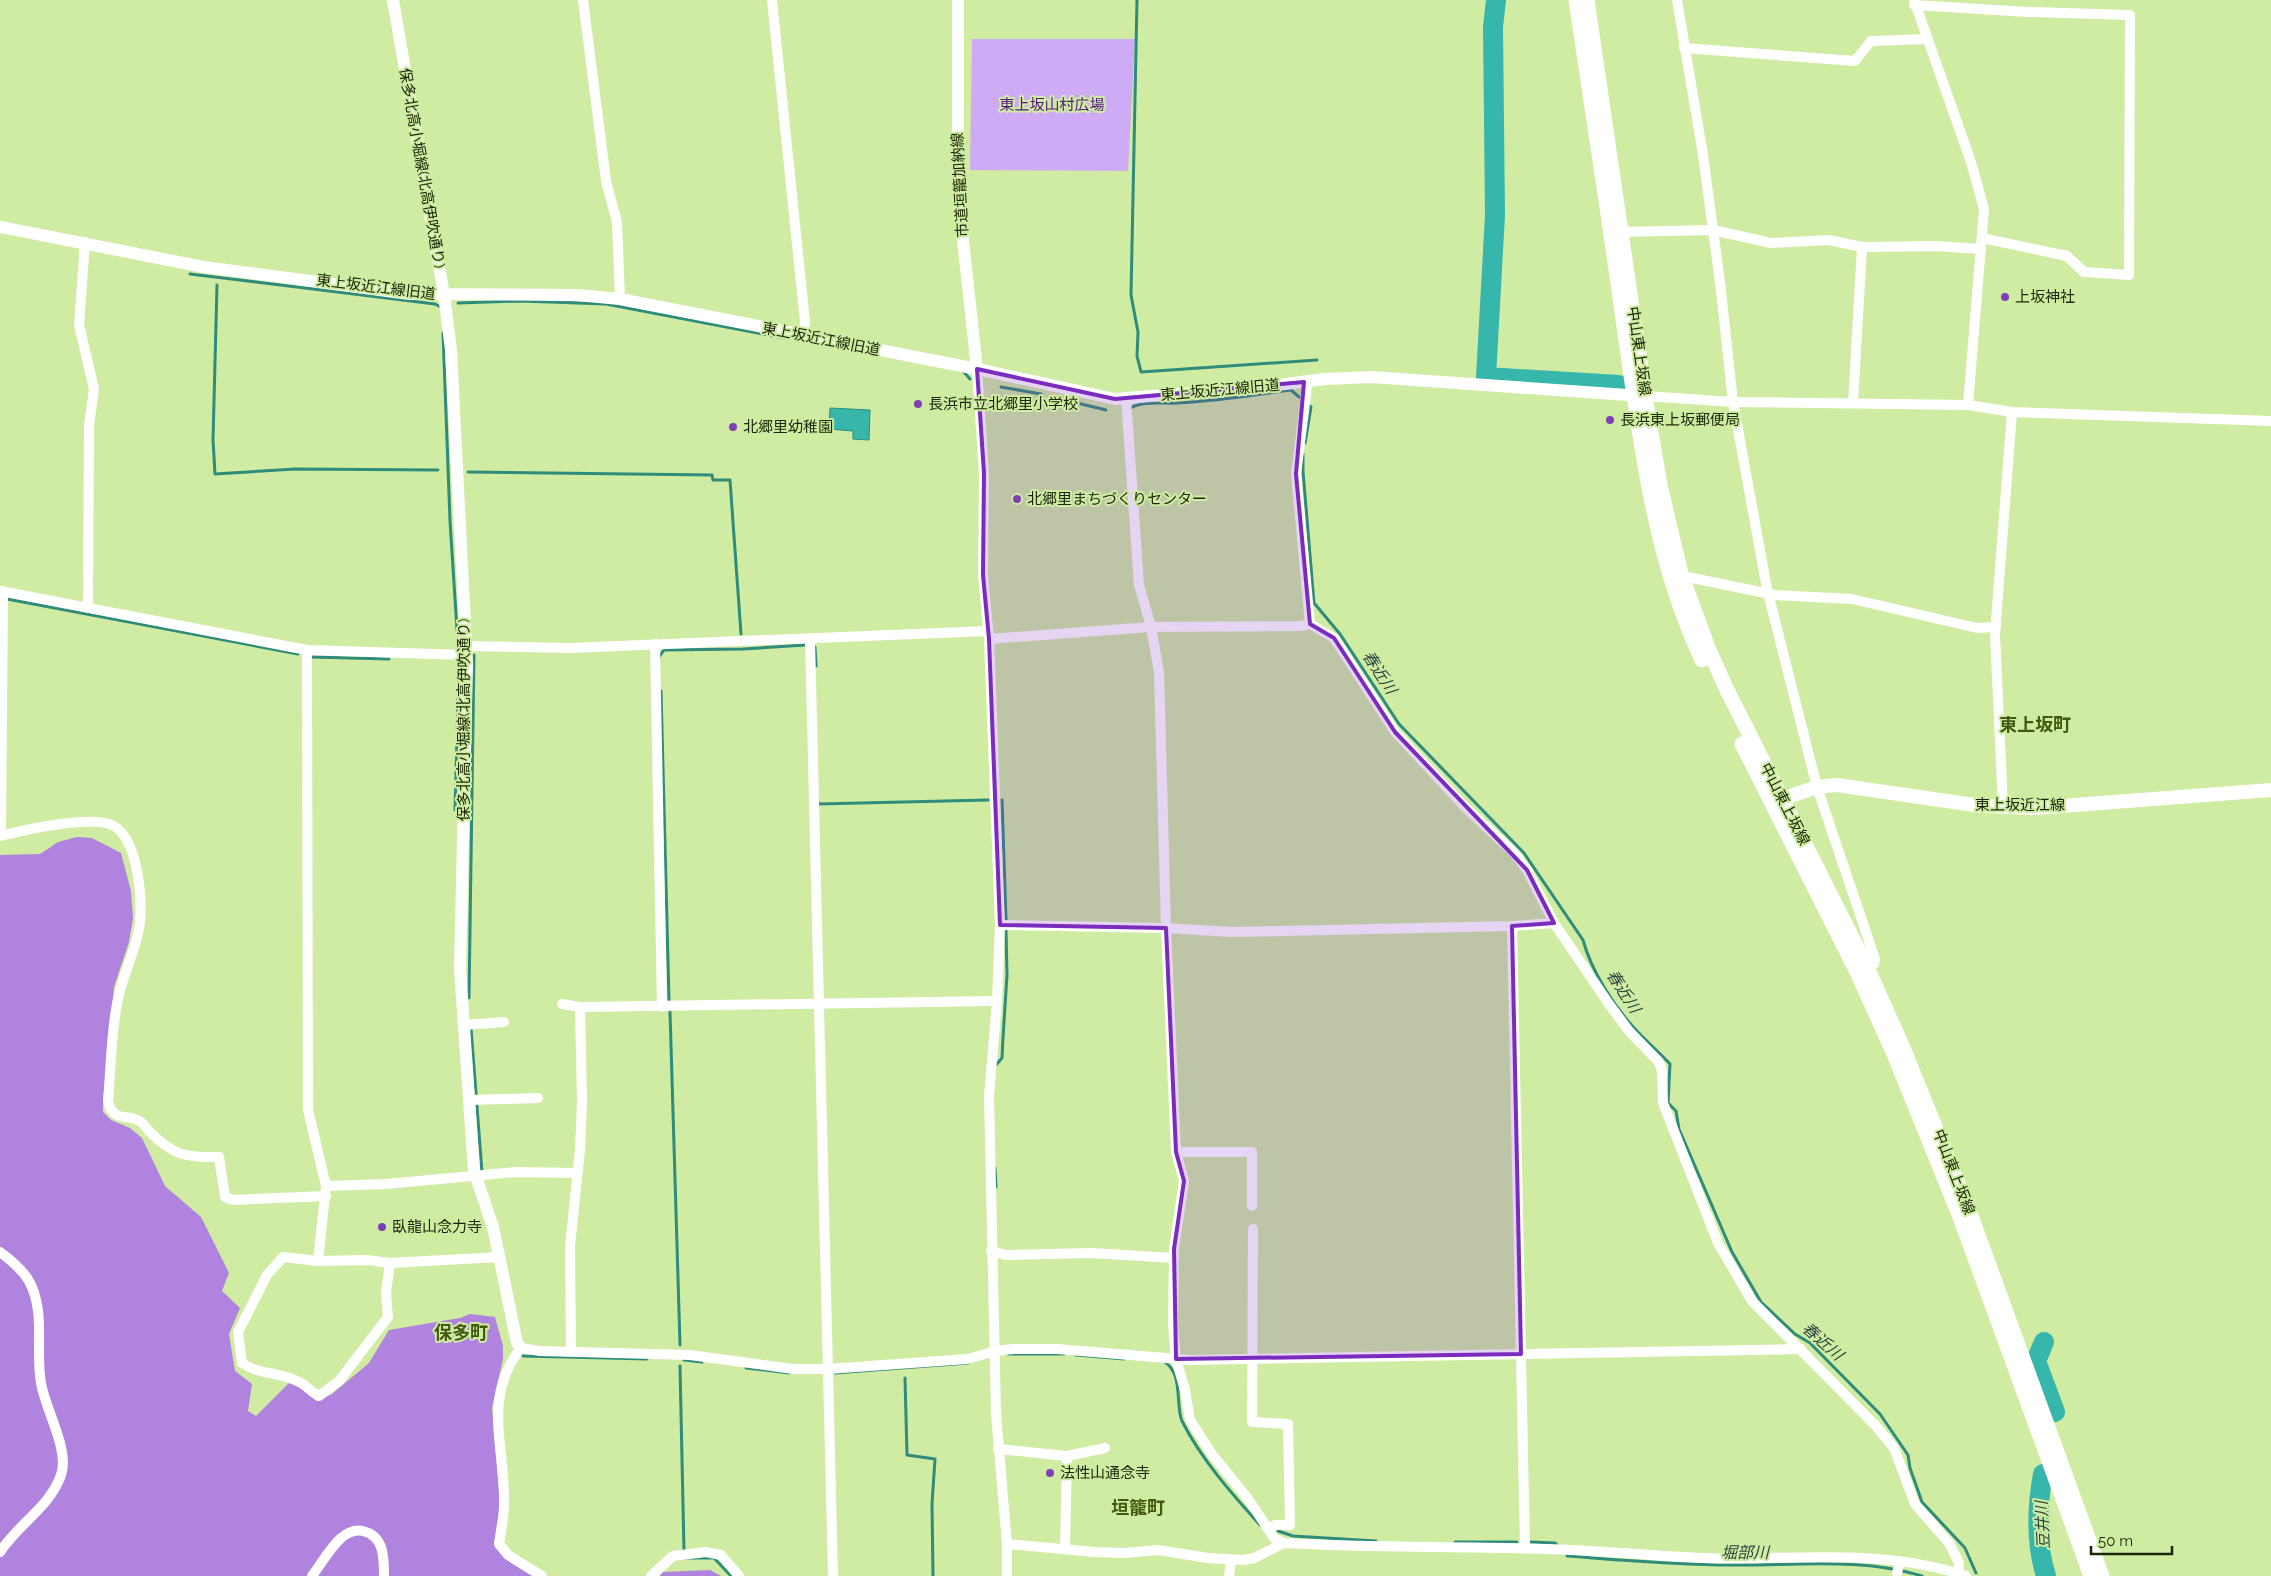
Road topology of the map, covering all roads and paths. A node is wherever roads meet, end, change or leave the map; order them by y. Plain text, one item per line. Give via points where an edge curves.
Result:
1 (393, 0) edge
2 (583, 0) edge
3 (772, 0) edge
4 (958, 0) edge
5 (1576, 0) edge
6 (1587, 0) edge
7 (1677, 0) edge
8 (1914, 2) edge
9 (1927, 39) junction
10 (1684, 48) junction
11 (0, 227) edge
12 (1713, 230) junction
13 (1616, 232) junction
14 (1982, 238) junction
15 (85, 242) junction
16 (1862, 247) junction
17 (1981, 249) junction
18 (444, 295) junction
19 (620, 299) junction
20 (803, 335) junction
21 (977, 369) junction
22 (1304, 382) junction
23 (1640, 396) junction
24 (1126, 398) junction
25 (1733, 402) junction
26 (1853, 403) junction
27 (1968, 405) junction
28 (2012, 412) junction
29 (2271, 421) edge
30 (1676, 575) junction
31 (1, 591) edge
32 (1768, 593) junction
33 (88, 608) junction
34 (1310, 624) junction
35 (1151, 627) junction
36 (1996, 627) junction
37 (989, 635) junction
38 (810, 639) junction
39 (655, 644) junction
40 (307, 650) junction
41 (466, 651) junction
42 (1817, 787) junction
43 (2271, 790) edge
44 (1777, 800) junction
45 (2002, 807) junction
46 (0, 836) edge
47 (1554, 923) junction
48 (1000, 925) junction
49 (1512, 926) junction
50 (1166, 928) junction
51 (1862, 969) junction
52 (998, 1001) junction
53 (819, 1003) junction
54 (562, 1004) dead end
55 (580, 1007) junction
56 (662, 1007) junction
57 (504, 1022) dead end
58 (464, 1025) junction
59 (538, 1098) dead end
60 (475, 1100) junction
61 (1176, 1152) junction
62 (577, 1173) junction
63 (476, 1175) junction
64 (326, 1191) junction
65 (1252, 1206) dead end
66 (1253, 1229) dead end
67 (0, 1252) edge
68 (994, 1252) junction
69 (495, 1257) junction
70 (1174, 1258) junction
71 (318, 1261) junction
72 (390, 1263) junction
73 (1801, 1349) junction
74 (519, 1351) junction
75 (571, 1351) junction
76 (996, 1351) junction
77 (1521, 1354) junction
78 (1252, 1358) junction
79 (1176, 1359) junction
80 (829, 1374) junction
81 (1105, 1448) dead end
82 (998, 1450) junction
83 (1067, 1456) junction
84 (1269, 1528) junction
85 (1007, 1544) junction
86 (1284, 1544) junction
87 (1525, 1548) junction
88 (1066, 1549) junction
89 (0, 1552) edge
90 (1230, 1560) junction
91 (1963, 1575) edge
92 (312, 1576) edge
93 (384, 1576) edge
94 (542, 1576) edge
95 (652, 1576) edge
96 (739, 1576) edge
97 (834, 1576) edge
98 (1007, 1576) edge
99 (1229, 1576) edge
100 (2091, 1576) edge
101 (2102, 1576) edge

1 - 18 street, 保多北高小堀線(北高伊吹通り)
2 - 19 street via 606,181 617,222
3 - 20 street via 805,322
4 - 21 street, 市道垣籠加納線 via 958,194
5 - 13 main road, 中山東上坂線
6 - 13 main road, 中山東上坂線
7 - 10 street
8 - 9 street
8 - 14 street via 2028,12 2130,15 2129,275 2084,272 2067,256
9 - 10 street via 1871,41 1855,61
9 - 14 street via 1971,162 1984,209
10 - 12 street
11 - 15 street, 東上坂近江線旧道
12 - 13 street
12 - 16 street via 1771,243 1829,240
12 - 25 street
13 - 23 main road, 中山東上坂線
14 - 17 street
15 - 18 street, 東上坂近江線旧道 via 204,267 410,294
15 - 33 street via 79,325 94,390 89,425
16 - 17 street
16 - 26 street
17 - 27 street
18 - 19 street, 東上坂近江線旧道 via 577,295
18 - 41 street, 保多北高小堀線(北高伊吹通り) via 452,350
19 - 20 street, 東上坂近江線旧道
20 - 21 street, 東上坂近江線旧道
21 - 24 street, 東上坂近江線旧道 via 1115,399
21 - 37 street via 984,473 983,575
22 - 23 street, 東上坂近江線旧道 via 1371,377
22 - 24 street, 東上坂近江線旧道
22 - 34 street via 1296,474
23 - 25 street
23 - 30 main road, 中山東上坂線
24 - 35 street via 1139,585
25 - 26 street
25 - 32 street
26 - 27 street
27 - 28 street
28 - 29 street
28 - 36 street
30 - 32 street
30 - 44 main road, 中山東上坂線
31 - 33 street
31 - 46 street
32 - 36 street via 1852,599 1977,628
32 - 42 street
33 - 40 street
34 - 35 street
34 - 47 street via 1334,638 1395,732 1514,854
35 - 37 street
35 - 50 street via 1159,672
36 - 45 street
37 - 38 street
37 - 48 street
38 - 39 street
38 - 53 street
39 - 41 street
39 - 56 street
40 - 41 street
40 - 64 street via 308,1110
41 - 58 street, 保多北高小堀線(北高伊吹通り) via 460,969
42 - 44 main road, 東上坂近江線
42 - 45 main road, 東上坂近江線 via 1837,785
42 - 51 street via 1875,959 1874,964
43 - 45 main road, 東上坂近江線 via 2036,808
44 - 51 main road, 中山東上坂線
46 - 64 street via 49,826 106,823 124,834 129,845 136,864 140,922 118,999 108,1101 112,1112 141,1121 181,1156 219,1157 225,1197 233,1200
47 - 49 street
47 - 73 street via 1629,1031 1658,1061 1662,1070 1663,1104 1718,1244 1752,1301
48 - 50 street
48 - 52 street
49 - 50 street via 1231,932
49 - 77 street
50 - 61 street
51 - 100 main road, 中山東上坂線 via 1960,1217
51 - 101 main road, 中山東上坂線 via 1908,1059 1970,1213
52 - 53 street
52 - 68 street via 989,1096
53 - 56 street
53 - 80 street
54 - 55 street
55 - 56 street
55 - 62 street via 582,1101
57 - 58 street
58 - 60 street, 保多北高小堀線(北高伊吹通り)
59 - 60 street
60 - 63 street, 保多北高小堀線(北高伊吹通り)
61 - 65 street via 1252,1152
61 - 70 street via 1184,1181
62 - 63 street via 540,1171
62 - 75 street via 570,1246
63 - 64 street
63 - 69 street, 保多北高小堀線(北高伊吹通り) via 493,1227
64 - 71 street
66 - 78 street
67 - 89 street via 15,1262 30,1282 39,1317 41,1383 62,1456 62,1473 54,1493
68 - 70 street
68 - 76 street
69 - 72 street
69 - 74 street, 保多北高小堀線(北高伊吹通り)
70 - 79 street
71 - 72 street
71 - 72 street via 283,1257 278,1260 238,1332 242,1362 250,1369 298,1381 319,1396 339,1381 388,1317 386,1293
73 - 77 street
73 - 91 street via 1894,1448 1915,1504 1949,1543
74 - 75 street
74 - 94 street via 508,1366 497,1409 504,1505 499,1544 508,1555
75 - 80 street via 690,1355
76 - 79 street via 1057,1349
76 - 80 street via 967,1359
76 - 82 street
77 - 78 street
77 - 87 street
78 - 79 street
78 - 84 street via 1252,1422 1288,1424 1290,1524
79 - 84 street via 1190,1420 1211,1453
80 - 97 street
81 - 83 street
82 - 83 street
82 - 85 street
83 - 88 street
84 - 86 street via 1274,1538
85 - 88 street
85 - 98 street
86 - 87 street
86 - 90 street via 1254,1558
87 - 91 street via 1704,1558 1866,1558 1898,1567 1936,1566
88 - 90 street via 1124,1553 1158,1550
90 - 99 street
92 - 93 street via 341,1538 360,1530 373,1534 379,1541
95 - 96 street via 673,1556 706,1552 721,1555

